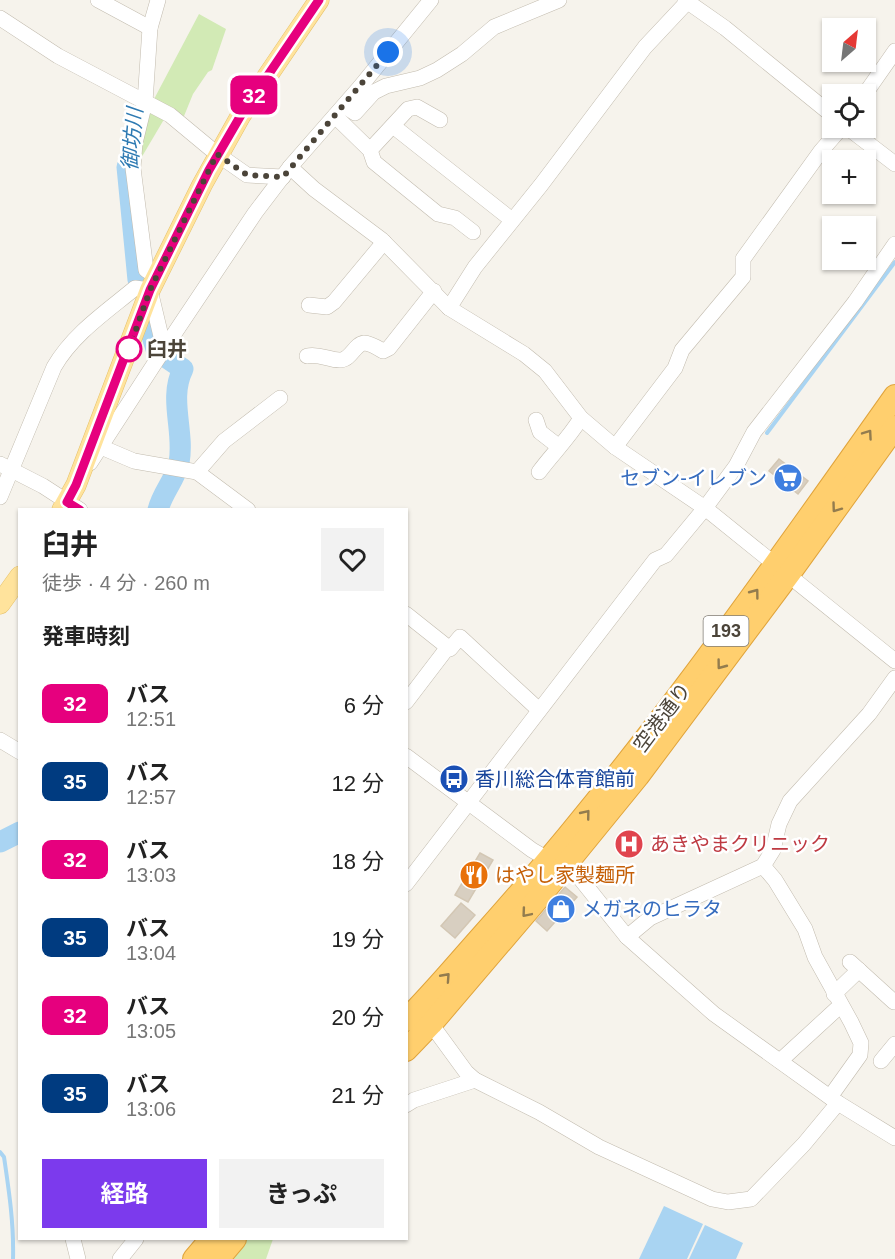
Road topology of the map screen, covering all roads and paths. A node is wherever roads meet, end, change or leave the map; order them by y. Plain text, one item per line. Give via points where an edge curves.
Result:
1 (98, 0) edge
2 (159, 0) edge
3 (319, 0) edge
4 (431, 0) edge
5 (559, 0) edge
6 (687, 1) edge
7 (0, 18) edge
8 (147, 26) junction
9 (895, 51) edge
10 (872, 84) edge
11 (140, 99) junction
12 (822, 107) edge
13 (339, 111) junction
14 (440, 120) dead end
15 (393, 126) junction
16 (832, 138) edge
17 (861, 138) edge
18 (370, 150) junction
19 (217, 154) junction
20 (895, 164) edge
21 (287, 172) junction
22 (512, 220) junction
23 (473, 232) dead end
24 (384, 242) junction
25 (895, 244) edge
26 (154, 284) junction
27 (434, 291) junction
28 (309, 305) dead end
29 (449, 308) junction
30 (164, 349) junction
31 (307, 356) dead end
32 (895, 396) edge
33 (280, 398) dead end
34 (581, 418) junction
35 (536, 420) dead end
36 (895, 427) edge
37 (558, 446) junction
38 (101, 447) junction
39 (615, 447) junction
40 (6, 466) edge
41 (197, 472) junction
42 (539, 472) dead end
43 (0, 497) edge
44 (71, 502) edge
45 (245, 508) edge
46 (705, 508) junction
47 (783, 569) junction
48 (18, 579) edge
49 (0, 604) edge
50 (408, 616) edge
51 (448, 647) junction
52 (895, 661) edge
53 (895, 678) edge
54 (408, 699) edge
55 (539, 710) junction
56 (0, 740) edge
57 (18, 751) edge
58 (408, 757) edge
59 (470, 803) junction
60 (556, 864) junction
61 (763, 866) junction
62 (408, 881) edge
63 (627, 937) junction
64 (837, 1000) junction
65 (894, 1002) edge
66 (414, 1016) edge
67 (408, 1042) edge
68 (895, 1044) edge
69 (780, 1061) junction
70 (880, 1061) dead end
71 (475, 1080) junction
72 (834, 1100) junction
73 (408, 1104) edge
74 (895, 1138) edge
75 (73, 1240) edge
76 (135, 1240) edge
77 (210, 1240) edge
78 (234, 1240) edge
79 (78, 1259) edge
80 (120, 1259) edge
81 (194, 1259) edge
82 (218, 1259) edge

1 - 8 street
2 - 8 street
3 - 19 main road
4 - 13 street
5 - 13 street via 494,27 438,70 374,92 355,113
6 - 12 street
6 - 22 street via 645,47
7 - 11 street via 58,57
8 - 11 street
9 - 10 street
11 - 19 street via 170,115
11 - 26 street via 133,168 146,270
13 - 18 street
13 - 21 street
14 - 15 street via 417,108 408,109
15 - 18 street
15 - 22 street
16 - 39 street via 742,259 743,277 682,350 675,368
17 - 20 street
18 - 23 street via 374,162 438,214 455,218
19 - 21 street via 247,175
19 - 26 main road
21 - 24 street
21 - 30 street
22 - 29 street
24 - 27 street
24 - 28 street via 334,303 327,307
25 - 46 street via 754,432 736,466
26 - 30 street
26 - 40 street via 135,288 64,351
26 - 44 main road
27 - 29 street
27 - 31 street via 389,348 382,351 361,344 341,360
29 - 34 street via 545,371
30 - 38 street
47 -> 32 highway, 空港通り / 193
33 - 41 street via 224,441
34 - 37 street
34 - 39 street
35 - 37 street via 540,432
36 -> 47 highway, 空港通り / 193
37 - 42 street
38 - 41 street via 134,461
38 - 44 street
39 - 46 street
40 - 43 street
40 - 44 street
41 - 45 street
46 - 47 street
46 - 55 street via 666,555 655,560
47 - 52 street
47 - 60 highway, 空港通り / 193 via 638,776
48 - 49 main road
50 - 51 street
51 - 54 street
51 - 55 street via 460,637
53 - 61 street via 869,714 790,801 773,850
55 - 59 street
56 - 57 street
58 - 59 street
59 - 60 street
59 - 62 street
60 - 63 street via 579,877
60 - 66 highway, 空港通り / 193
61 - 63 street via 650,918
61 - 64 street via 805,929
63 - 69 street via 714,1014
64 - 65 street via 854,966
64 - 69 street
64 - 72 street via 861,1043 860,1055
66 - 67 highway, 空港通り / 193
66 - 71 street
68 - 70 street
69 - 72 street
71 - 72 street via 599,1148 712,1199 728,1202 751,1199 804,1144
71 - 73 street
72 - 74 street
75 - 79 street
76 - 80 street
77 - 81 highway
78 - 82 highway

